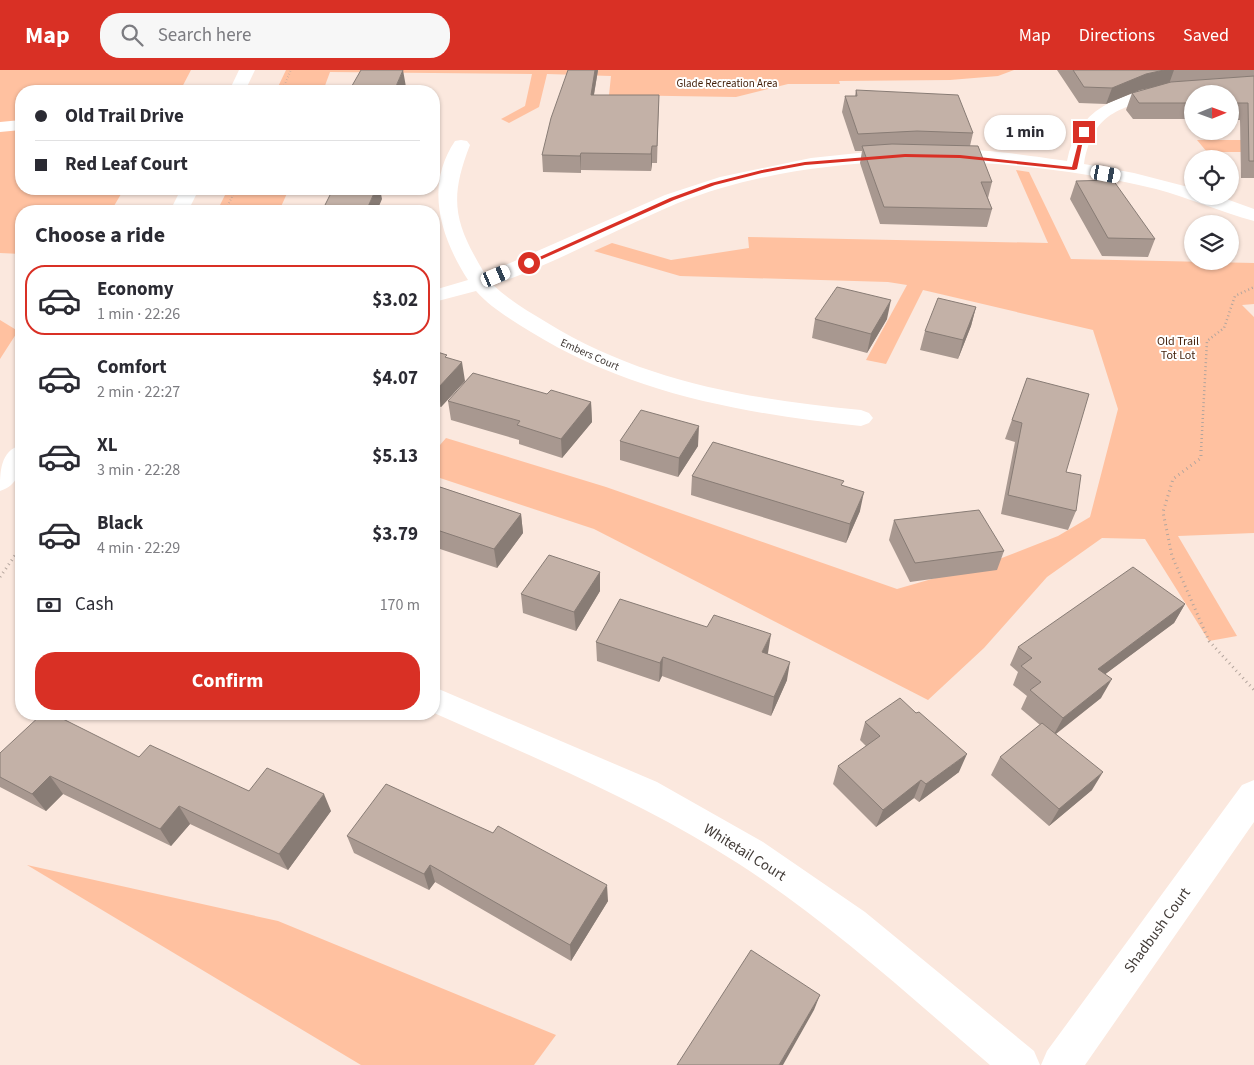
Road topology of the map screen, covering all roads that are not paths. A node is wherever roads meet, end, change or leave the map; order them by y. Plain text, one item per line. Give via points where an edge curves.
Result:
1 (247, 70) edge
2 (240, 85) edge
3 (1184, 90) edge
4 (15, 126) edge
5 (0, 127) edge
6 (461, 145) dead end
7 (1074, 169) junction
8 (1184, 192) edge
9 (1225, 205) edge
10 (1254, 215) edge
11 (480, 283) junction
12 (440, 294) edge
13 (861, 418) dead end
14 (15, 461) edge
15 (0, 482) edge
16 (440, 702) edge
17 (1254, 795) edge
18 (1020, 1065) edge
19 (1061, 1065) edge

1 - 2 street
3 - 7 street via 1135,99 1096,119 1084,132
4 - 5 street
6 - 11 street, Embers Court via 447,192 449,220 458,246
7 - 8 street
7 - 11 street via 1009,160 918,156 856,158 762,171 672,199
9 - 10 street
11 - 12 street
11 - 13 street, Embers Court via 510,309 552,337 600,361 654,381 721,399 793,412
14 - 15 street
16 - 18 street, Whitetail Court via 645,792 751,853 852,924
17 - 19 street, Shadbush Court

